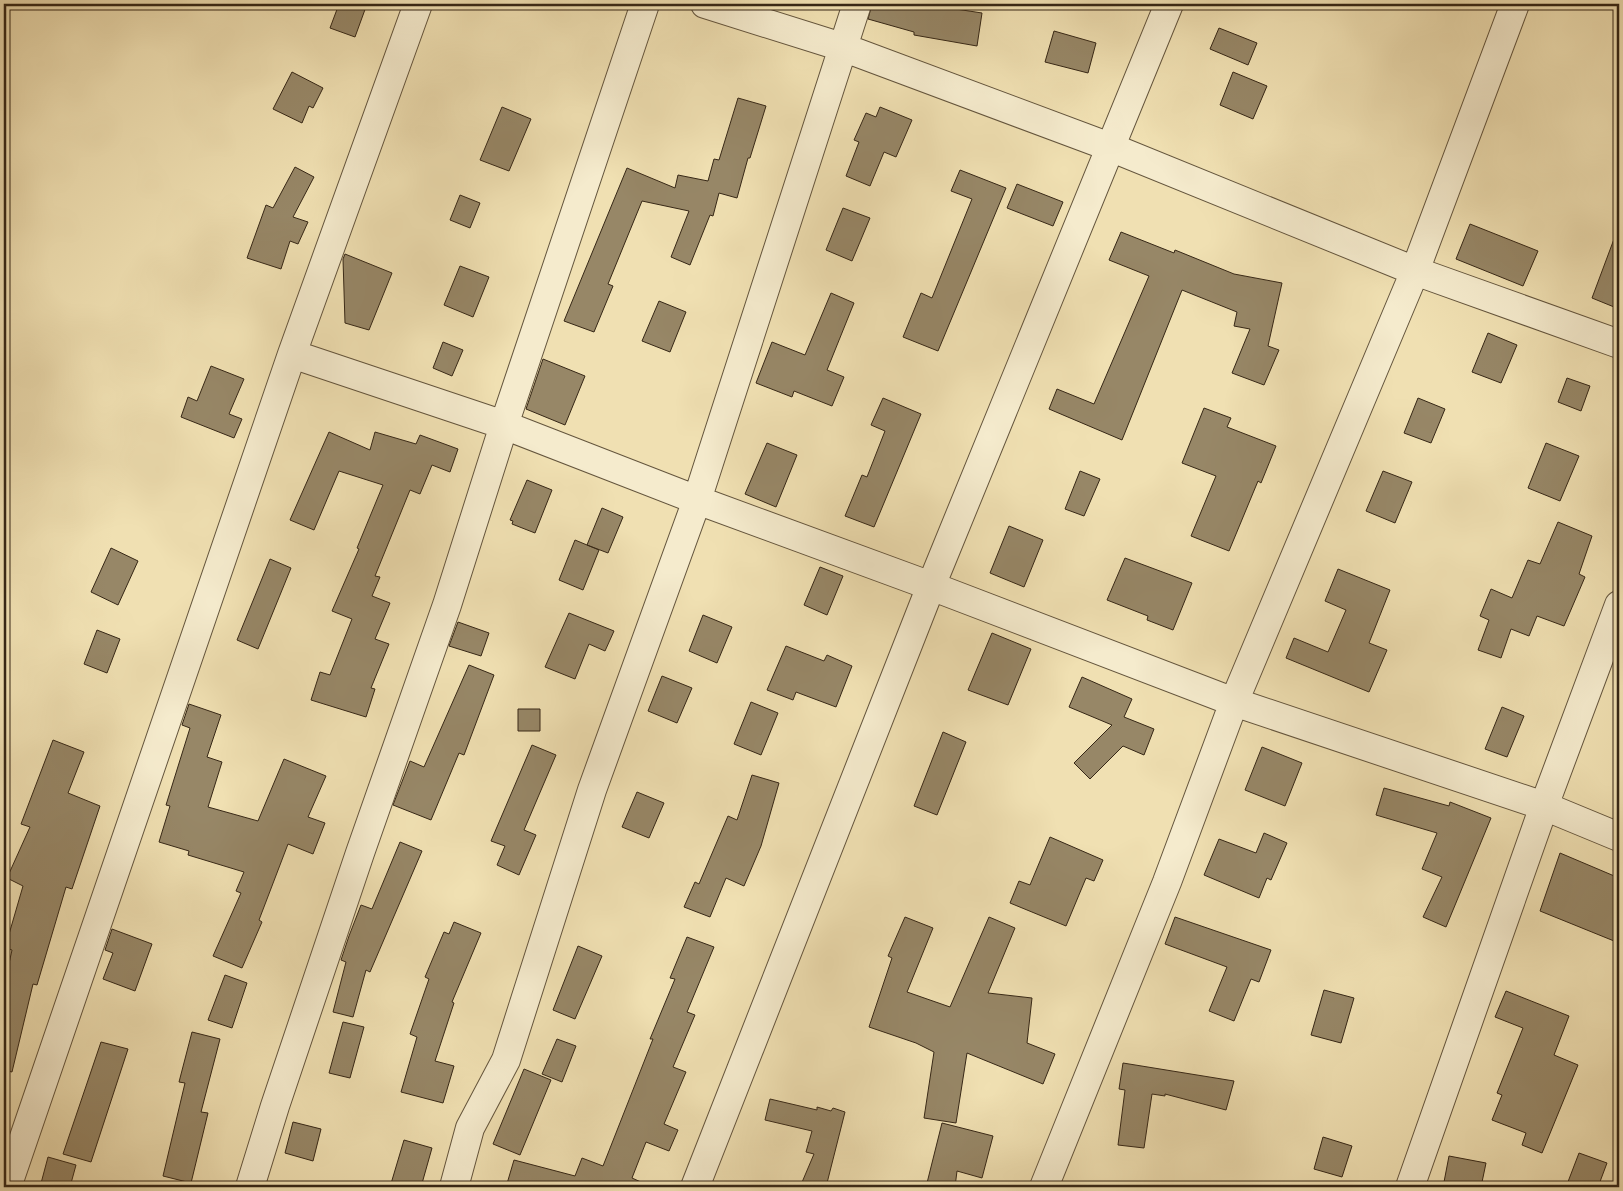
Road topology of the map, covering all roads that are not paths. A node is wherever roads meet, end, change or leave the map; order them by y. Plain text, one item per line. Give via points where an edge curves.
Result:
1 (418, 4) edge
2 (645, 4) edge
3 (705, 4) edge
4 (857, 4) edge
5 (1169, 4) edge
6 (1515, 4) edge
7 (842, 47) junction
8 (1110, 147) junction
9 (1415, 271) junction
10 (1619, 344) edge
11 (292, 354) junction
12 (504, 426) junction
13 (697, 500) junction
14 (931, 586) junction
15 (1619, 605) edge
16 (1234, 702) junction
17 (1544, 806) junction
18 (1619, 837) edge
19 (8, 1187) edge
20 (250, 1187) edge
21 (454, 1187) edge
22 (695, 1187) edge
23 (1044, 1187) edge
24 (1410, 1187) edge

1 - 11 street
2 - 12 street
3 - 7 street
4 - 7 street
5 - 8 street
6 - 9 street
7 - 8 street
7 - 13 street
8 - 9 street
8 - 14 street
9 - 10 street
9 - 16 street
11 - 12 street
11 - 19 street
12 - 13 street
12 - 20 street via 447,605 360,853
13 - 14 street
13 - 21 street via 592,790 506,1060 470,1128
14 - 16 street
14 - 22 street
15 - 17 street
16 - 17 street
16 - 23 street via 1167,882
17 - 18 street
17 - 24 street

